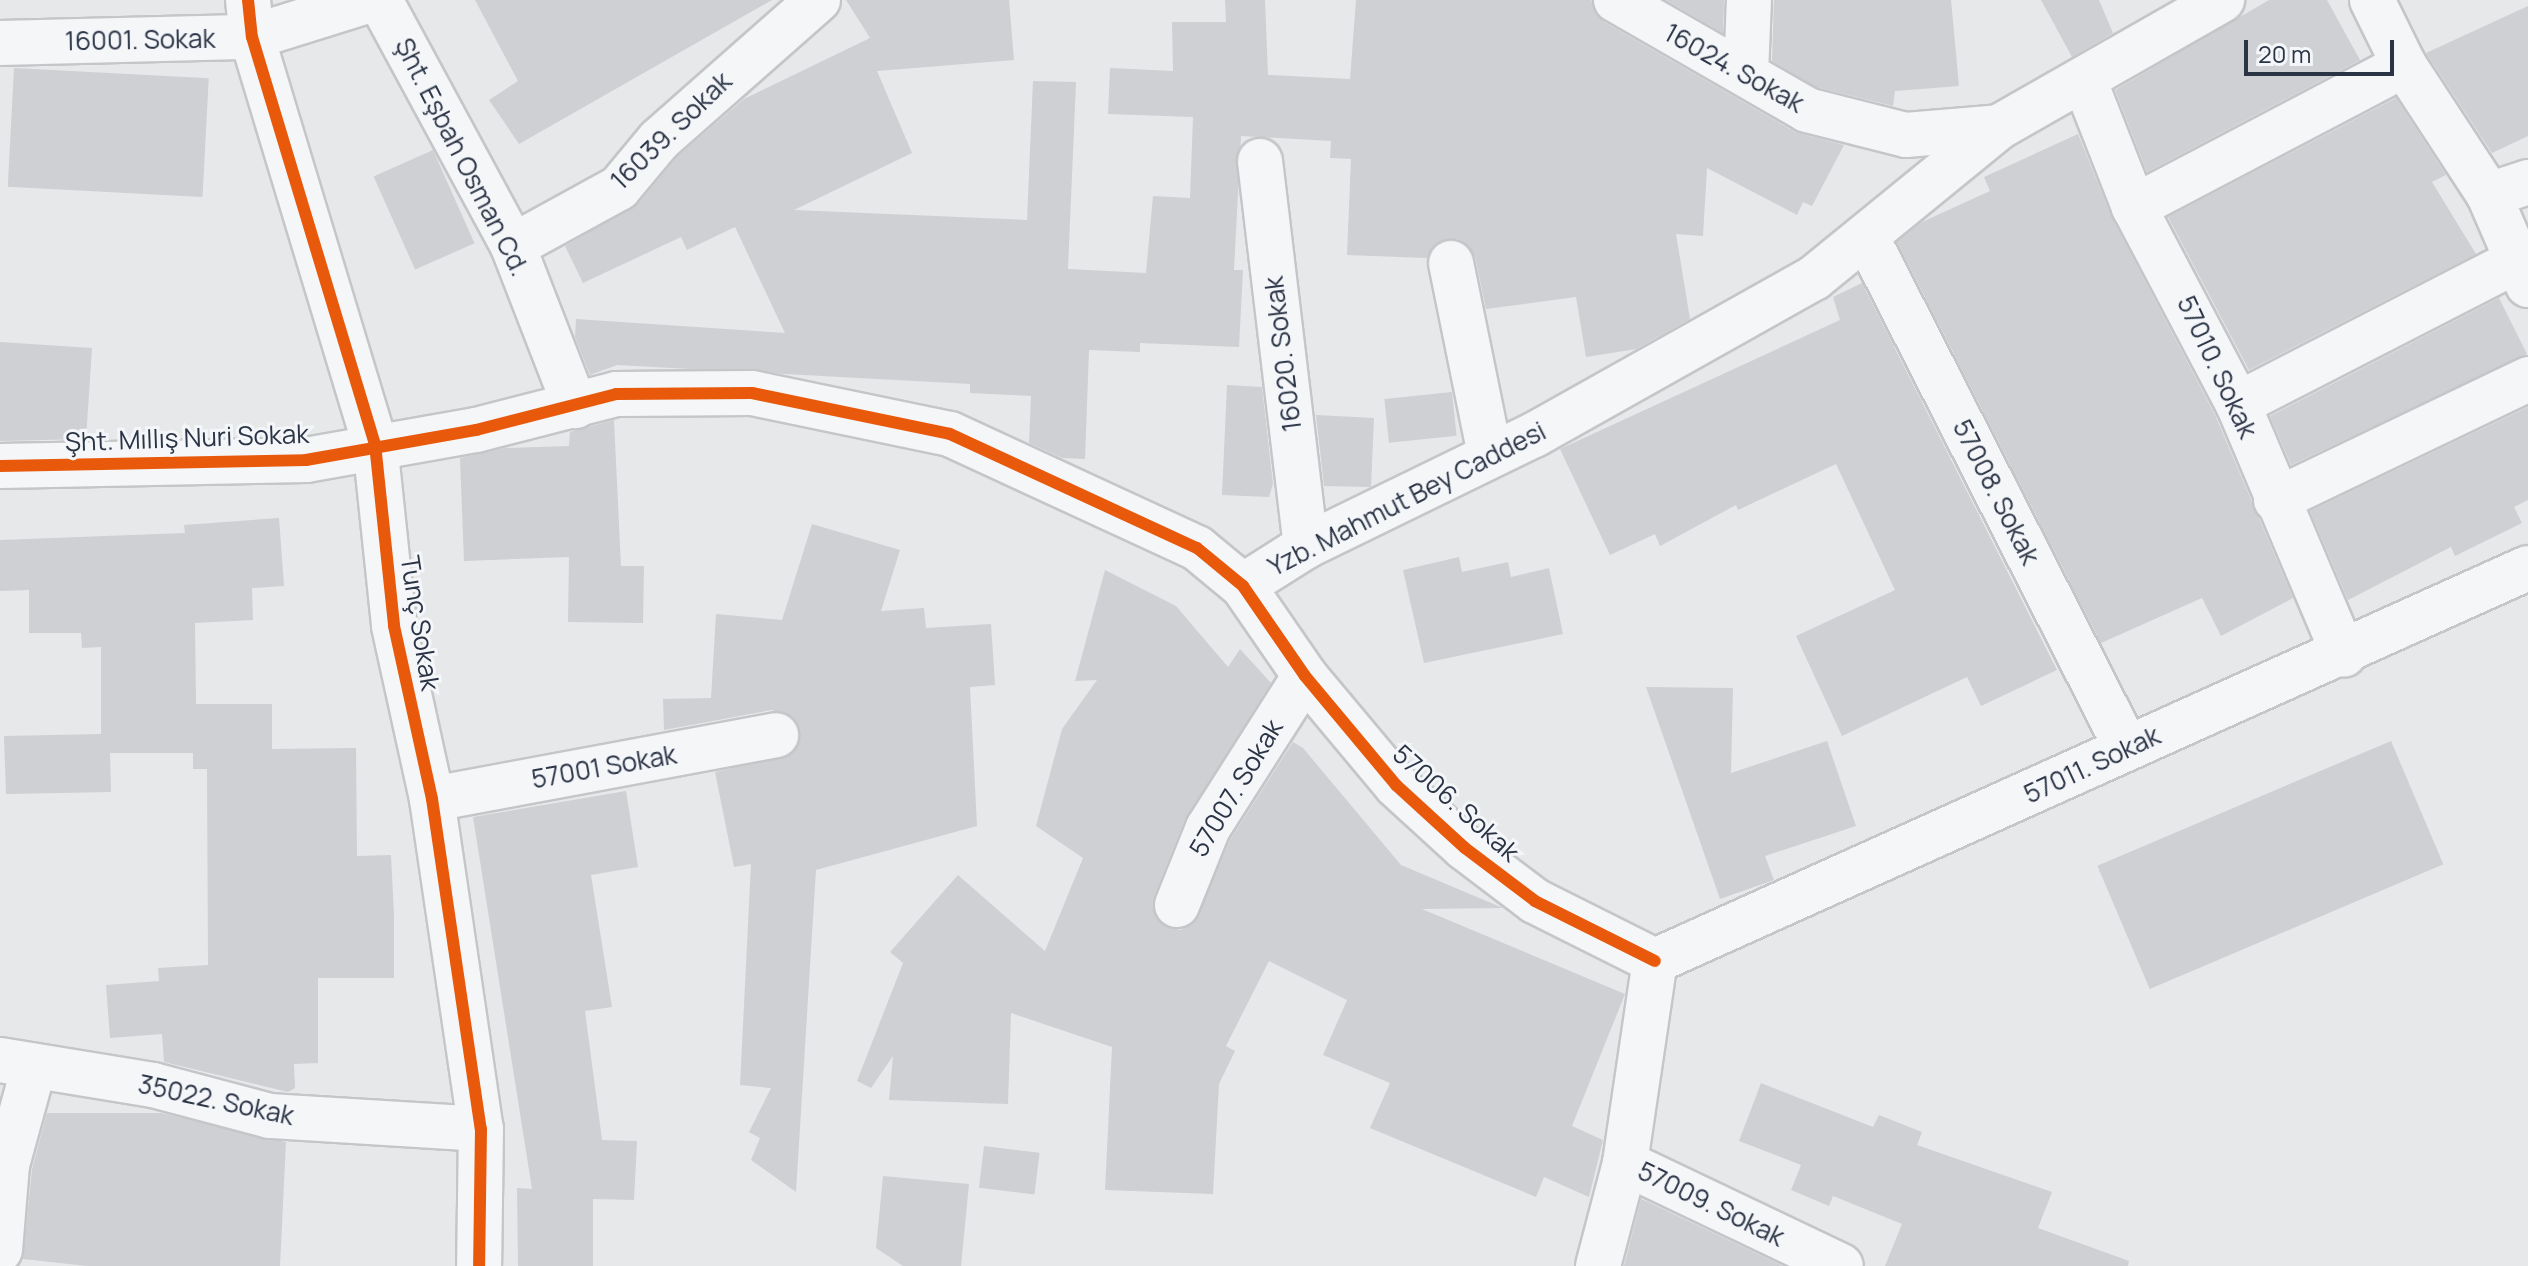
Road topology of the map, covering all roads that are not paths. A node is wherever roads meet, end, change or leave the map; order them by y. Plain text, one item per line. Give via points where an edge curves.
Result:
1 (371, 0) edge
2 (380, 0) edge
3 (818, 0) edge
4 (1616, 0) edge
5 (1749, 0) edge
6 (2222, 0) edge
7 (2372, 0) edge
8 (250, 19) edge
9 (0, 43) edge
10 (2404, 65) junction
11 (1746, 74) junction
12 (2085, 82) junction
13 (1999, 127) junction
14 (1260, 161) dead end
15 (2508, 188) edge
16 (2134, 207) junction
17 (1866, 236) junction
18 (513, 246) junction
19 (1451, 263) dead end
20 (2522, 273) edge
21 (2528, 379) edge
22 (2238, 404) junction
23 (575, 406) junction
24 (375, 444) junction
25 (1490, 455) junction
26 (0, 466) edge
27 (2276, 500) junction
28 (1306, 546) junction
29 (2528, 568) edge
30 (1243, 586) junction
31 (2344, 655) junction
32 (1305, 676) junction
33 (776, 735) dead end
34 (2126, 747) junction
35 (432, 799) junction
36 (1177, 905) dead end
37 (1655, 961) junction
38 (17, 1063) edge
39 (481, 1129) junction
40 (1625, 1163) junction
41 (0, 1250) edge
42 (479, 1266) edge
43 (1598, 1266) edge
44 (1841, 1266) edge

1 - 8 street, 16001. Sokak
2 - 18 street, Şht. Eşbah Osman Cd.
3 - 18 street, 16039. Sokak via 659,140 619,188
4 - 11 street, 16024. Sokak
5 - 11 street
6 - 12 street, Yzb. Mahmut Bey Caddesi
7 - 10 street
8 - 9 street, 16001. Sokak
8 - 24 street, Tunç Sokak
10 - 15 street
10 - 16 street
11 - 13 street, 16024. Sokak via 1807,110 1906,135
12 - 13 street, Yzb. Mahmut Bey Caddesi
12 - 16 street, 57010. Sokak
13 - 17 street, Yzb. Mahmut Bey Caddesi
14 - 28 street, 16020. Sokak
15 - 20 street
16 - 22 street, 57010. Sokak
17 - 25 street, Yzb. Mahmut Bey Caddesi via 1814,278
17 - 34 street, 57008. Sokak
18 - 23 street, Şht. Eşbah Osman Cd.
19 - 25 street
20 - 22 street
21 - 27 street
22 - 27 street, 57010. Sokak
23 - 24 street, Yzb. Mahmut Bey Caddesi via 476,430
23 - 30 street, Yzb. Mahmut Bey Caddesi via 616,394 752,393 950,434 1197,548
24 - 26 street, Şht. Mıllış Nuri Sokak via 306,460
24 - 35 street, Tunç Sokak via 394,626
25 - 28 street, Yzb. Mahmut Bey Caddesi
27 - 31 street, 57010. Sokak
28 - 30 street, Yzb. Mahmut Bey Caddesi
29 - 31 street, 57011. Sokak
30 - 32 street, 57006. Sokak
31 - 34 street, 57011. Sokak
32 - 36 street, 57007. Sokak via 1208,828
32 - 37 street, 57006. Sokak via 1396,785 1465,848 1535,901
33 - 35 street, 57001 Sokak
34 - 37 street, 57011. Sokak
35 - 39 street, Tunç Sokak
37 - 40 street
38 - 39 street, 35022. Sokak via 153,1085 270,1116
38 - 41 street
39 - 42 street, Tunç Sokak
40 - 43 street
40 - 44 street, 57009. Sokak

